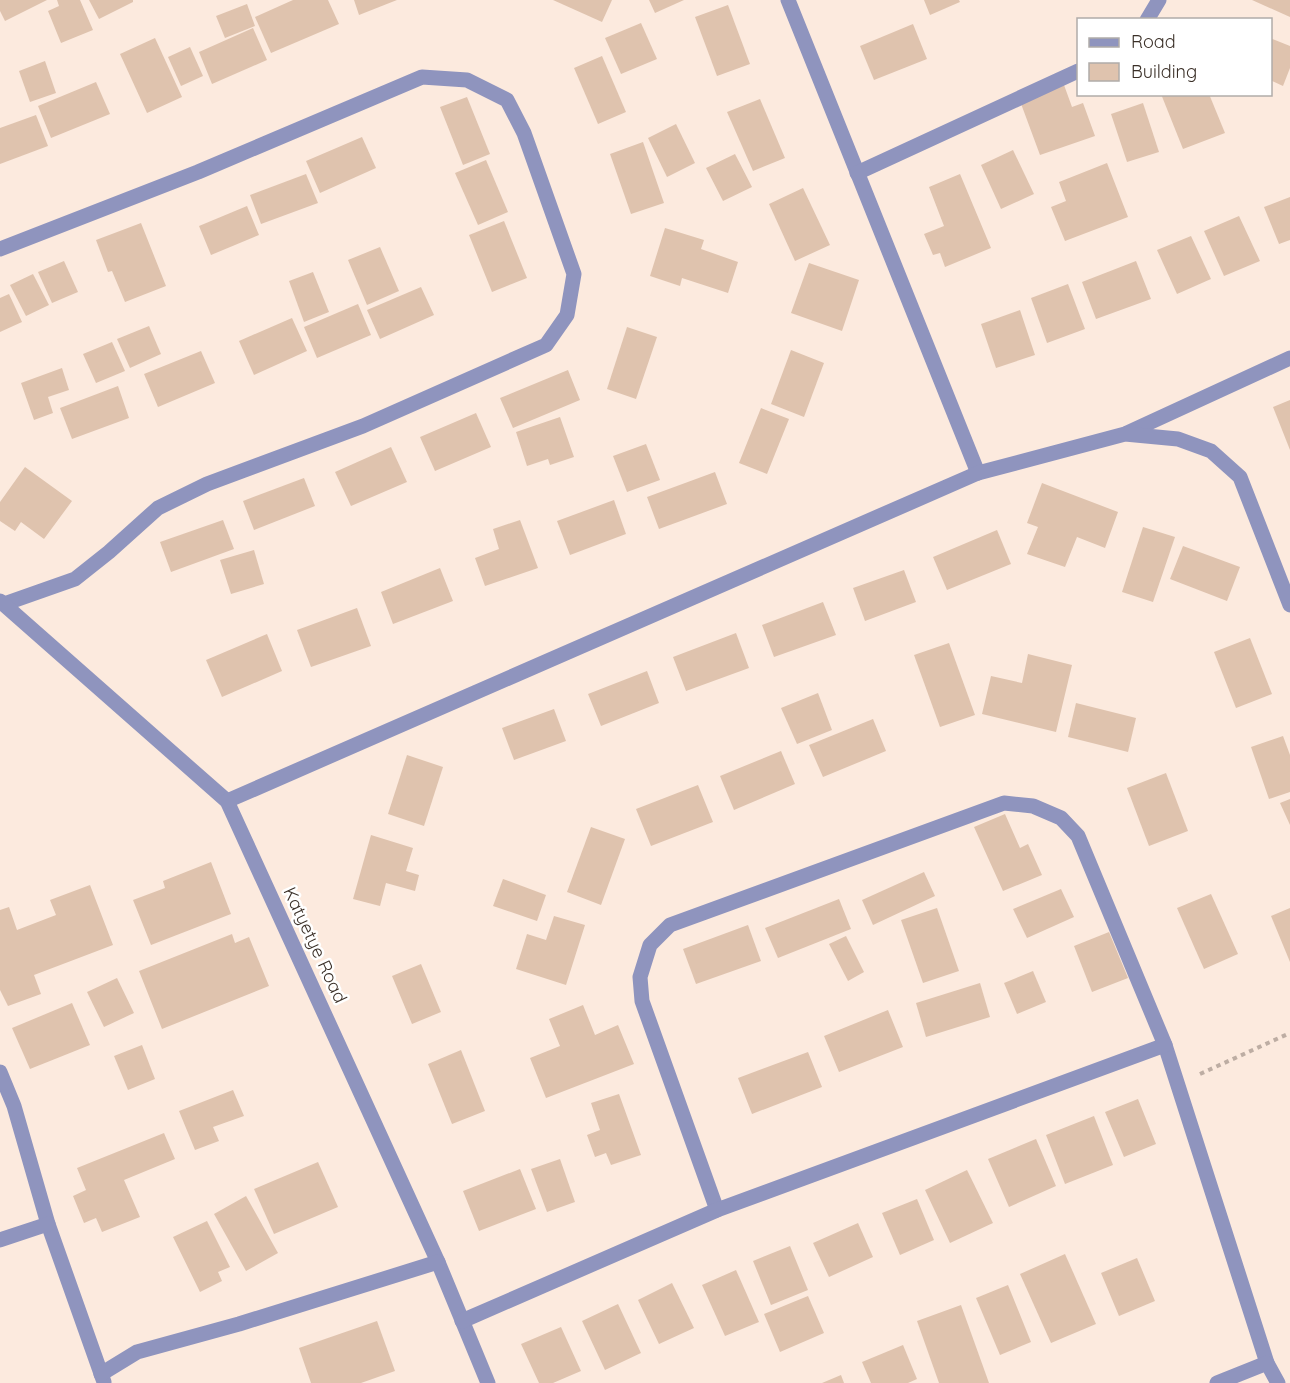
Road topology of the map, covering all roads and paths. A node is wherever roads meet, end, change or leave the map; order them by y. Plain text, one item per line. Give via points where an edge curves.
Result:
1 (788, 0) edge
2 (1159, 0) edge
3 (1148, 18) edge
4 (1077, 71) edge
5 (858, 173) junction
6 (0, 249) edge
7 (1290, 358) edge
8 (1125, 434) junction
9 (978, 473) junction
10 (2, 602) edge
11 (1290, 605) edge
12 (227, 801) junction
13 (1290, 1033) edge
14 (1165, 1045) junction
15 (0, 1072) edge
16 (1178, 1085) junction
17 (717, 1210) junction
18 (48, 1224) junction
19 (0, 1240) edge
20 (438, 1262) junction
21 (462, 1321) junction
22 (1267, 1363) junction
23 (103, 1378) edge
24 (488, 1383) edge
25 (1217, 1383) edge
26 (1278, 1383) edge

1 - 5 street
2 - 3 street
4 - 5 street
5 - 9 street
6 - 10 street via 198,172 422,77 467,80 507,100 524,134 574,274 567,315 546,345 363,426 197,489 158,508 75,579
7 - 8 street
8 - 9 street
8 - 11 street via 1178,439 1211,451 1240,477
9 - 12 street
10 - 12 street, Katyetye Road
12 - 20 street, Katyetye Road
13 - 16 path
14 - 16 street
14 - 17 street
14 - 17 street via 1078,836 1061,818 1033,806 1004,803 670,925 650,945 640,977 642,1001
15 - 18 street via 14,1106
16 - 22 street
17 - 21 street
18 - 19 street
18 - 23 street
20 - 21 street, Katyetye Road
20 - 23 street via 137,1352
21 - 24 street, Katyetye Road
22 - 25 street
22 - 26 street

